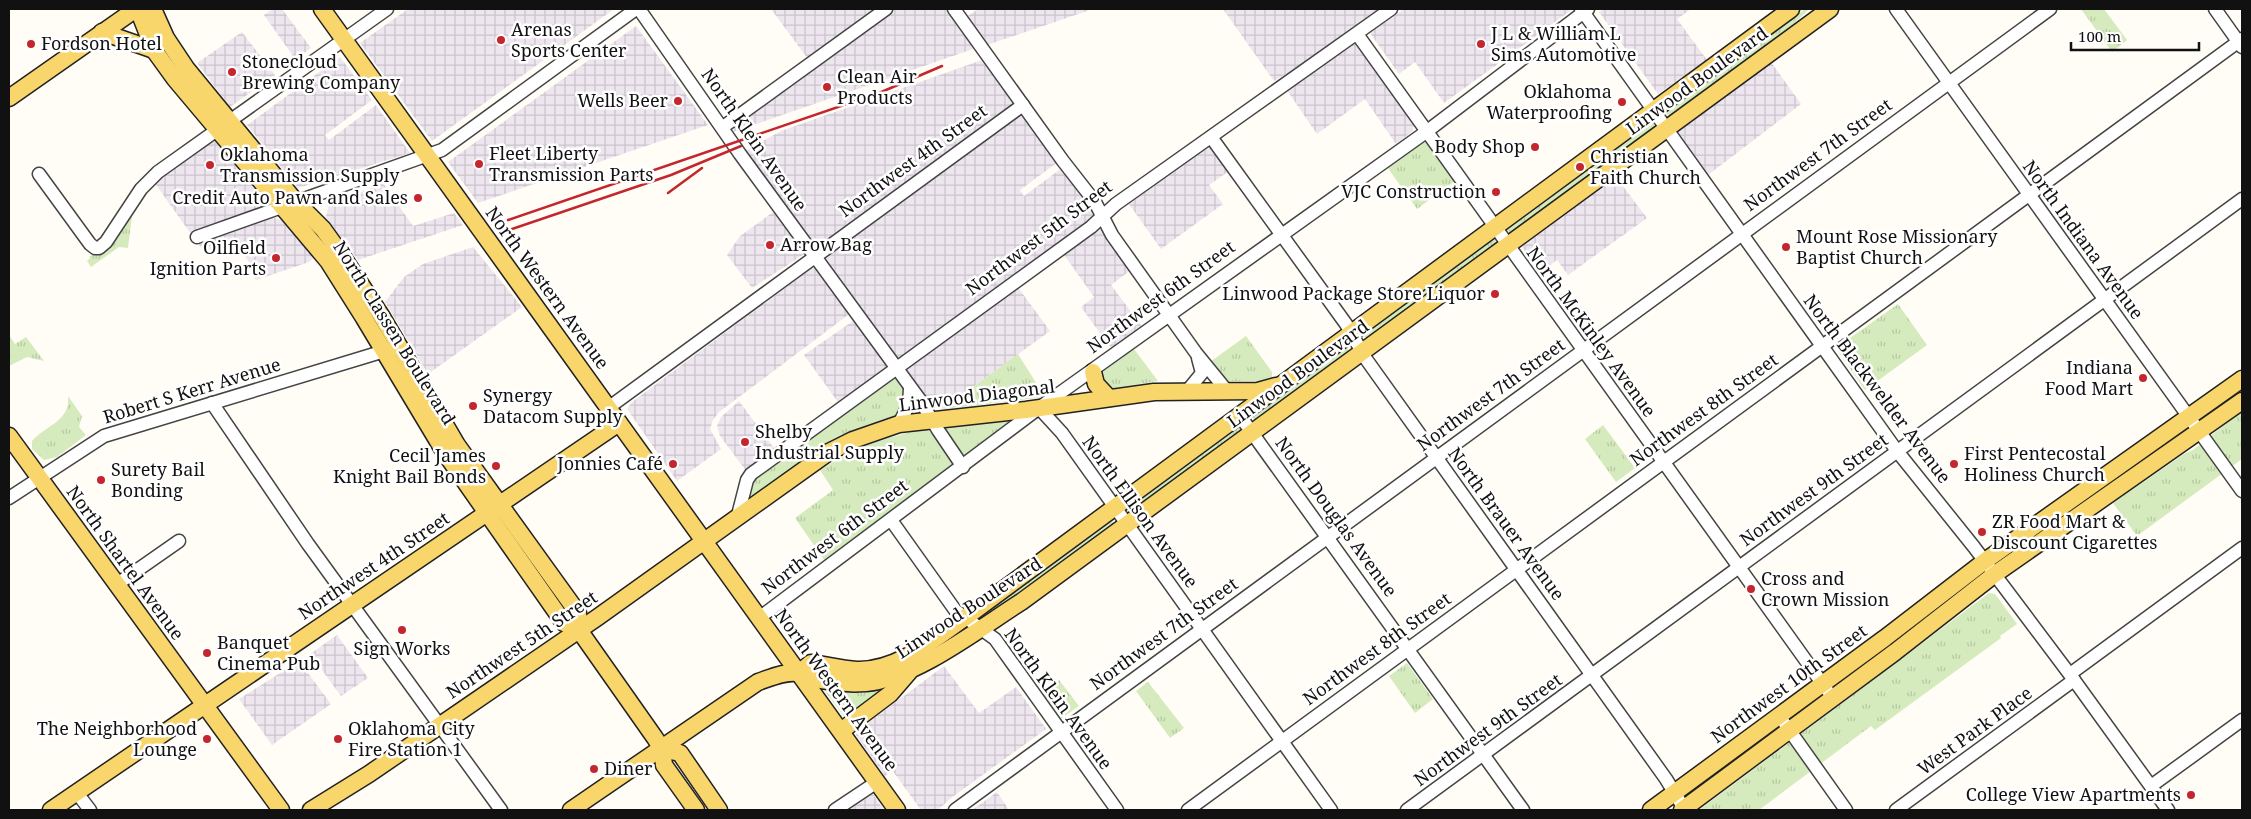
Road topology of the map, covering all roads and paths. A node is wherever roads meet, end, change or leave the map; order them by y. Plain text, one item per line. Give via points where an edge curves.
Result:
1 (137, 9) edge
2 (153, 9) edge
3 (322, 9) edge
4 (387, 9) edge
5 (637, 9) edge
6 (886, 9) edge
7 (954, 9) edge
8 (1391, 9) edge
9 (1791, 9) edge
10 (1830, 9) edge
11 (1896, 9) edge
12 (2050, 9) edge
13 (2215, 9) edge
14 (1584, 10) edge
15 (102, 32) junction
16 (1357, 34) junction
17 (344, 39) junction
18 (2241, 43) edge
19 (154, 50) junction
20 (1948, 82) junction
21 (9, 98) edge
22 (1024, 105) junction
23 (1654, 109) junction
24 (223, 126) junction
25 (723, 127) junction
26 (1666, 128) junction
27 (1426, 132) junction
28 (1211, 137) junction
29 (428, 156) junction
30 (39, 174) dead end
31 (2028, 194) junction
32 (2242, 199) edge
33 (289, 205) junction
34 (1102, 216) junction
35 (1494, 226) junction
36 (1281, 234) junction
37 (1740, 234) junction
38 (197, 237) dead end
39 (1508, 245) junction
40 (816, 256) junction
41 (2104, 300) junction
42 (1170, 315) junction
43 (1352, 334) junction
44 (1822, 346) junction
45 (391, 349) junction
46 (1583, 350) junction
47 (1362, 352) junction
48 (1196, 353) junction
49 (896, 369) junction
50 (1093, 372) junction
51 (2242, 379) edge
52 (1286, 382) junction
53 (910, 388) junction
54 (1188, 390) junction
55 (1227, 391) junction
56 (1109, 398) junction
57 (2242, 401) edge
58 (212, 403) junction
59 (608, 408) junction
60 (1039, 408) junction
61 (1240, 416) junction
62 (2189, 417) junction
63 (932, 420) junction
64 (619, 423) junction
65 (899, 424) junction
66 (1252, 432) junction
67 (2200, 432) junction
68 (9, 436) edge
69 (1897, 451) junction
70 (1436, 457) junction
71 (1662, 461) junction
72 (963, 466) junction
73 (39, 478) junction
74 (2242, 491) edge
75 (9, 498) edge
76 (493, 509) junction
77 (1115, 509) junction
78 (737, 519) junction
79 (891, 520) junction
80 (1126, 524) junction
81 (1328, 535) junction
82 (179, 541) dead end
83 (705, 543) junction
84 (2242, 548) edge
85 (1984, 561) junction
86 (1517, 568) junction
87 (1738, 568) junction
88 (1995, 574) junction
89 (116, 585) junction
90 (352, 605) junction
91 (759, 618) junction
92 (966, 618) junction
93 (981, 627) junction
94 (1202, 628) junction
95 (579, 630) junction
96 (1408, 648) junction
97 (909, 672) junction
98 (799, 673) junction
99 (1592, 675) junction
100 (2072, 677) junction
101 (1823, 684) junction
102 (1834, 698) junction
103 (205, 705) junction
104 (1779, 716) junction
105 (2242, 720) edge
106 (439, 726) junction
107 (841, 731) junction
108 (1790, 731) junction
109 (1061, 732) junction
110 (1280, 741) junction
111 (662, 749) junction
112 (1484, 754) junction
113 (877, 782) junction
114 (2151, 786) junction
115 (77, 793) junction
116 (1674, 793) junction
117 (51, 810) edge
118 (90, 810) edge
119 (281, 810) edge
120 (310, 810) edge
121 (501, 810) edge
122 (572, 810) edge
123 (696, 810) edge
124 (719, 810) edge
125 (835, 810) edge
126 (897, 810) edge
127 (954, 810) edge
128 (1116, 810) edge
129 (1188, 810) edge
130 (1331, 810) edge
131 (1407, 810) edge
132 (1523, 810) edge
133 (1651, 810) edge
134 (1683, 810) edge
135 (1846, 810) edge
136 (1896, 810) edge
137 (2168, 810) edge

1 - 15 main road
1 - 19 main road, North Classen Boulevard
2 - 24 main road, North Classen Boulevard via 166,38
3 - 17 main road, North Western Avenue
4 - 17 street
5 - 25 street, North Klein Avenue
5 - 29 street via 442,150
6 - 25 street
7 - 22 street
8 - 16 street, Northwest 5th Street
9 - 23 main road, Linwood Boulevard
10 - 26 main road, Linwood Boulevard
11 - 20 street, North Indiana Avenue
12 - 20 street, Northwest 7th Street
13 - 18 street
14 - 23 street, North Blackwelder Avenue
14 - 27 street, Northwest 6th Street
15 - 19 main road
15 - 21 main road
16 - 27 street, North McKinley Avenue
16 - 28 street, Northwest 5th Street
17 - 24 street
17 - 29 main road, North Western Avenue
18 - 31 street, Northwest 8th Street
19 - 24 main road, North Classen Boulevard via 174,79
20 - 31 street, North Indiana Avenue
20 - 37 street, Northwest 7th Street
22 - 34 street
22 - 40 street, Northwest 4th Street
23 - 26 street, North Blackwelder Avenue
23 - 35 main road, Linwood Boulevard
24 - 30 street via 145,184 101,247 95,248 90,244
24 - 33 main road, North Classen Boulevard
25 - 40 street, North Klein Avenue
26 - 37 street, North Blackwelder Avenue
26 - 39 main road, Linwood Boulevard
27 - 35 street, North McKinley Avenue
27 - 36 street, Northwest 6th Street
28 - 34 street, Northwest 5th Street
28 - 36 street, North Brauer Avenue
29 - 33 street
29 - 59 main road, North Western Avenue
31 - 41 street, North Indiana Avenue
31 - 44 street, Northwest 8th Street
32 - 41 street, Northwest 9th Street
33 - 38 street
33 - 45 main road, North Classen Boulevard via 322,229 341,254
34 - 42 street via 1112,235
34 - 49 street, Northwest 5th Street
35 - 39 street, North McKinley Avenue
35 - 43 main road, Linwood Boulevard
36 - 42 street, Northwest 6th Street
36 - 43 street, North Brauer Avenue
37 - 44 street, North Blackwelder Avenue
37 - 46 street, Northwest 7th Street
39 - 46 street, North McKinley Avenue
39 - 47 main road, Linwood Boulevard
40 - 49 street, North Klein Avenue
40 - 59 street, Northwest 4th Street
41 - 62 street, North Indiana Avenue
41 - 69 street, Northwest 9th Street
42 - 48 street
42 - 50 street, Northwest 6th Street
43 - 47 street, North Brauer Avenue
43 - 52 main road, Linwood Boulevard
44 - 69 street, North Blackwelder Avenue
44 - 71 street, Northwest 8th Street
45 - 58 street, Robert S Kerr Avenue
45 - 76 main road, North Classen Boulevard via 457,445
46 - 70 street, Northwest 7th Street
46 - 71 street, North McKinley Avenue
47 - 66 main road, Linwood Boulevard
47 - 70 street, North Brauer Avenue
48 - 54 street via 1202,373
48 - 55 street
49 - 53 street, North Klein Avenue
49 - 78 street, Northwest 5th Street via 751,474
50 - 56 main road via 1098,388
50 - 60 street, Northwest 6th Street
51 - 62 main road, Northwest 10th Street
52 - 55 main road, Linwood Diagonal via 1258,391
52 - 61 main road, Linwood Boulevard
53 - 63 street, North Klein Avenue
53 - 65 street via 909,404
54 - 55 main road, Linwood Diagonal
54 - 56 main road, Linwood Diagonal
56 - 60 main road, Linwood Diagonal
57 - 67 main road, Northwest 10th Street
58 - 73 street, Robert S Kerr Avenue via 104,436
58 - 90 street
59 - 64 main road, North Western Avenue
60 - 63 main road, Linwood Diagonal
60 - 72 street, Northwest 6th Street
60 - 77 street, North Ellison Avenue via 1062,433
61 - 66 street, North Douglas Avenue
61 - 77 main road, Linwood Boulevard
62 - 67 street, North Indiana Avenue
62 - 85 main road, Northwest 10th Street
63 - 65 main road, Linwood Diagonal
63 - 72 street, North Klein Avenue
64 - 76 main road, Northwest 4th Street
64 - 83 main road, North Western Avenue
65 - 78 main road, Linwood Diagonal via 829,452
66 - 80 main road, Linwood Boulevard
66 - 81 street, North Douglas Avenue
67 - 74 street, North Indiana Avenue
67 - 88 main road, Northwest 10th Street
68 - 73 main road, North Shartel Avenue
69 - 85 street, North Blackwelder Avenue
69 - 87 street, Northwest 9th Street
70 - 81 street, Northwest 7th Street
70 - 86 street, North Brauer Avenue
71 - 86 street, Northwest 8th Street
71 - 87 street, North McKinley Avenue
72 - 79 street, Northwest 6th Street
73 - 75 street, Robert S Kerr Avenue
73 - 89 main road, North Shartel Avenue
76 - 90 main road, Northwest 4th Street
76 - 95 main road, North Classen Boulevard via 578,613
77 - 80 street, North Ellison Avenue
77 - 92 main road, Linwood Boulevard
78 - 83 main road, Linwood Diagonal
79 - 91 street, Northwest 6th Street
79 - 92 street, North Klein Avenue via 955,610
80 - 93 main road, Linwood Boulevard via 1021,602
80 - 94 street, North Ellison Avenue
81 - 94 street, Northwest 7th Street
81 - 96 street, North Douglas Avenue
82 - 89 street
83 - 91 main road, North Western Avenue
83 - 95 main road, Northwest 5th Street
84 - 100 street, West Park Place
85 - 88 street, North Blackwelder Avenue
85 - 101 main road, Northwest 10th Street
86 - 96 street, Northwest 8th Street
86 - 99 street, North Brauer Avenue
87 - 99 street, Northwest 9th Street
87 - 101 street, North McKinley Avenue
88 - 100 street, North Blackwelder Avenue
88 - 102 main road, Northwest 10th Street
89 - 103 main road, North Shartel Avenue
90 - 103 main road, Northwest 4th Street
90 - 106 street
91 - 98 main road, North Western Avenue
92 - 93 street, North Klein Avenue
92 - 98 main road, Linwood Boulevard via 888,665 857,670 811,663
93 - 97 main road, Linwood Boulevard
93 - 109 street, North Klein Avenue via 995,639
94 - 109 street, Northwest 7th Street
94 - 110 street, North Ellison Avenue
95 - 106 main road, Northwest 5th Street
95 - 111 main road, North Classen Boulevard
96 - 110 street, Northwest 8th Street
96 - 112 street, North Douglas Avenue
97 - 98 main road, Linwood Boulevard via 864,684 820,680
97 - 107 main road via 890,694
98 - 107 main road, North Western Avenue
98 - 111 main road via 758,682
99 - 112 street, Northwest 9th Street
99 - 116 street, North Brauer Avenue
100 - 114 street, North Blackwelder Avenue
100 - 136 street, West Park Place
101 - 102 street, North McKinley Avenue
101 - 104 main road, Northwest 10th Street
102 - 108 main road, Northwest 10th Street
103 - 115 main road, Northwest 4th Street
103 - 119 main road, North Shartel Avenue
104 - 108 street
104 - 116 main road, Northwest 10th Street
105 - 114 street
106 - 120 main road, Northwest 5th Street
106 - 121 street
107 - 113 main road, North Western Avenue
108 - 134 main road, Northwest 10th Street
108 - 135 street
109 - 127 street, Northwest 7th Street
109 - 128 street, North Klein Avenue
110 - 129 street, Northwest 8th Street
110 - 130 street, North Ellison Avenue
111 - 122 main road
111 - 123 main road, North Classen Boulevard via 664,765
111 - 124 main road via 680,753
112 - 131 street, Northwest 9th Street
112 - 132 street, North Douglas Avenue
113 - 125 street
113 - 126 main road, North Western Avenue
114 - 137 street, North Blackwelder Avenue
115 - 117 main road, Northwest 4th Street
115 - 118 street
116 - 133 main road, Northwest 10th Street
116 - 134 street, North Brauer Avenue

